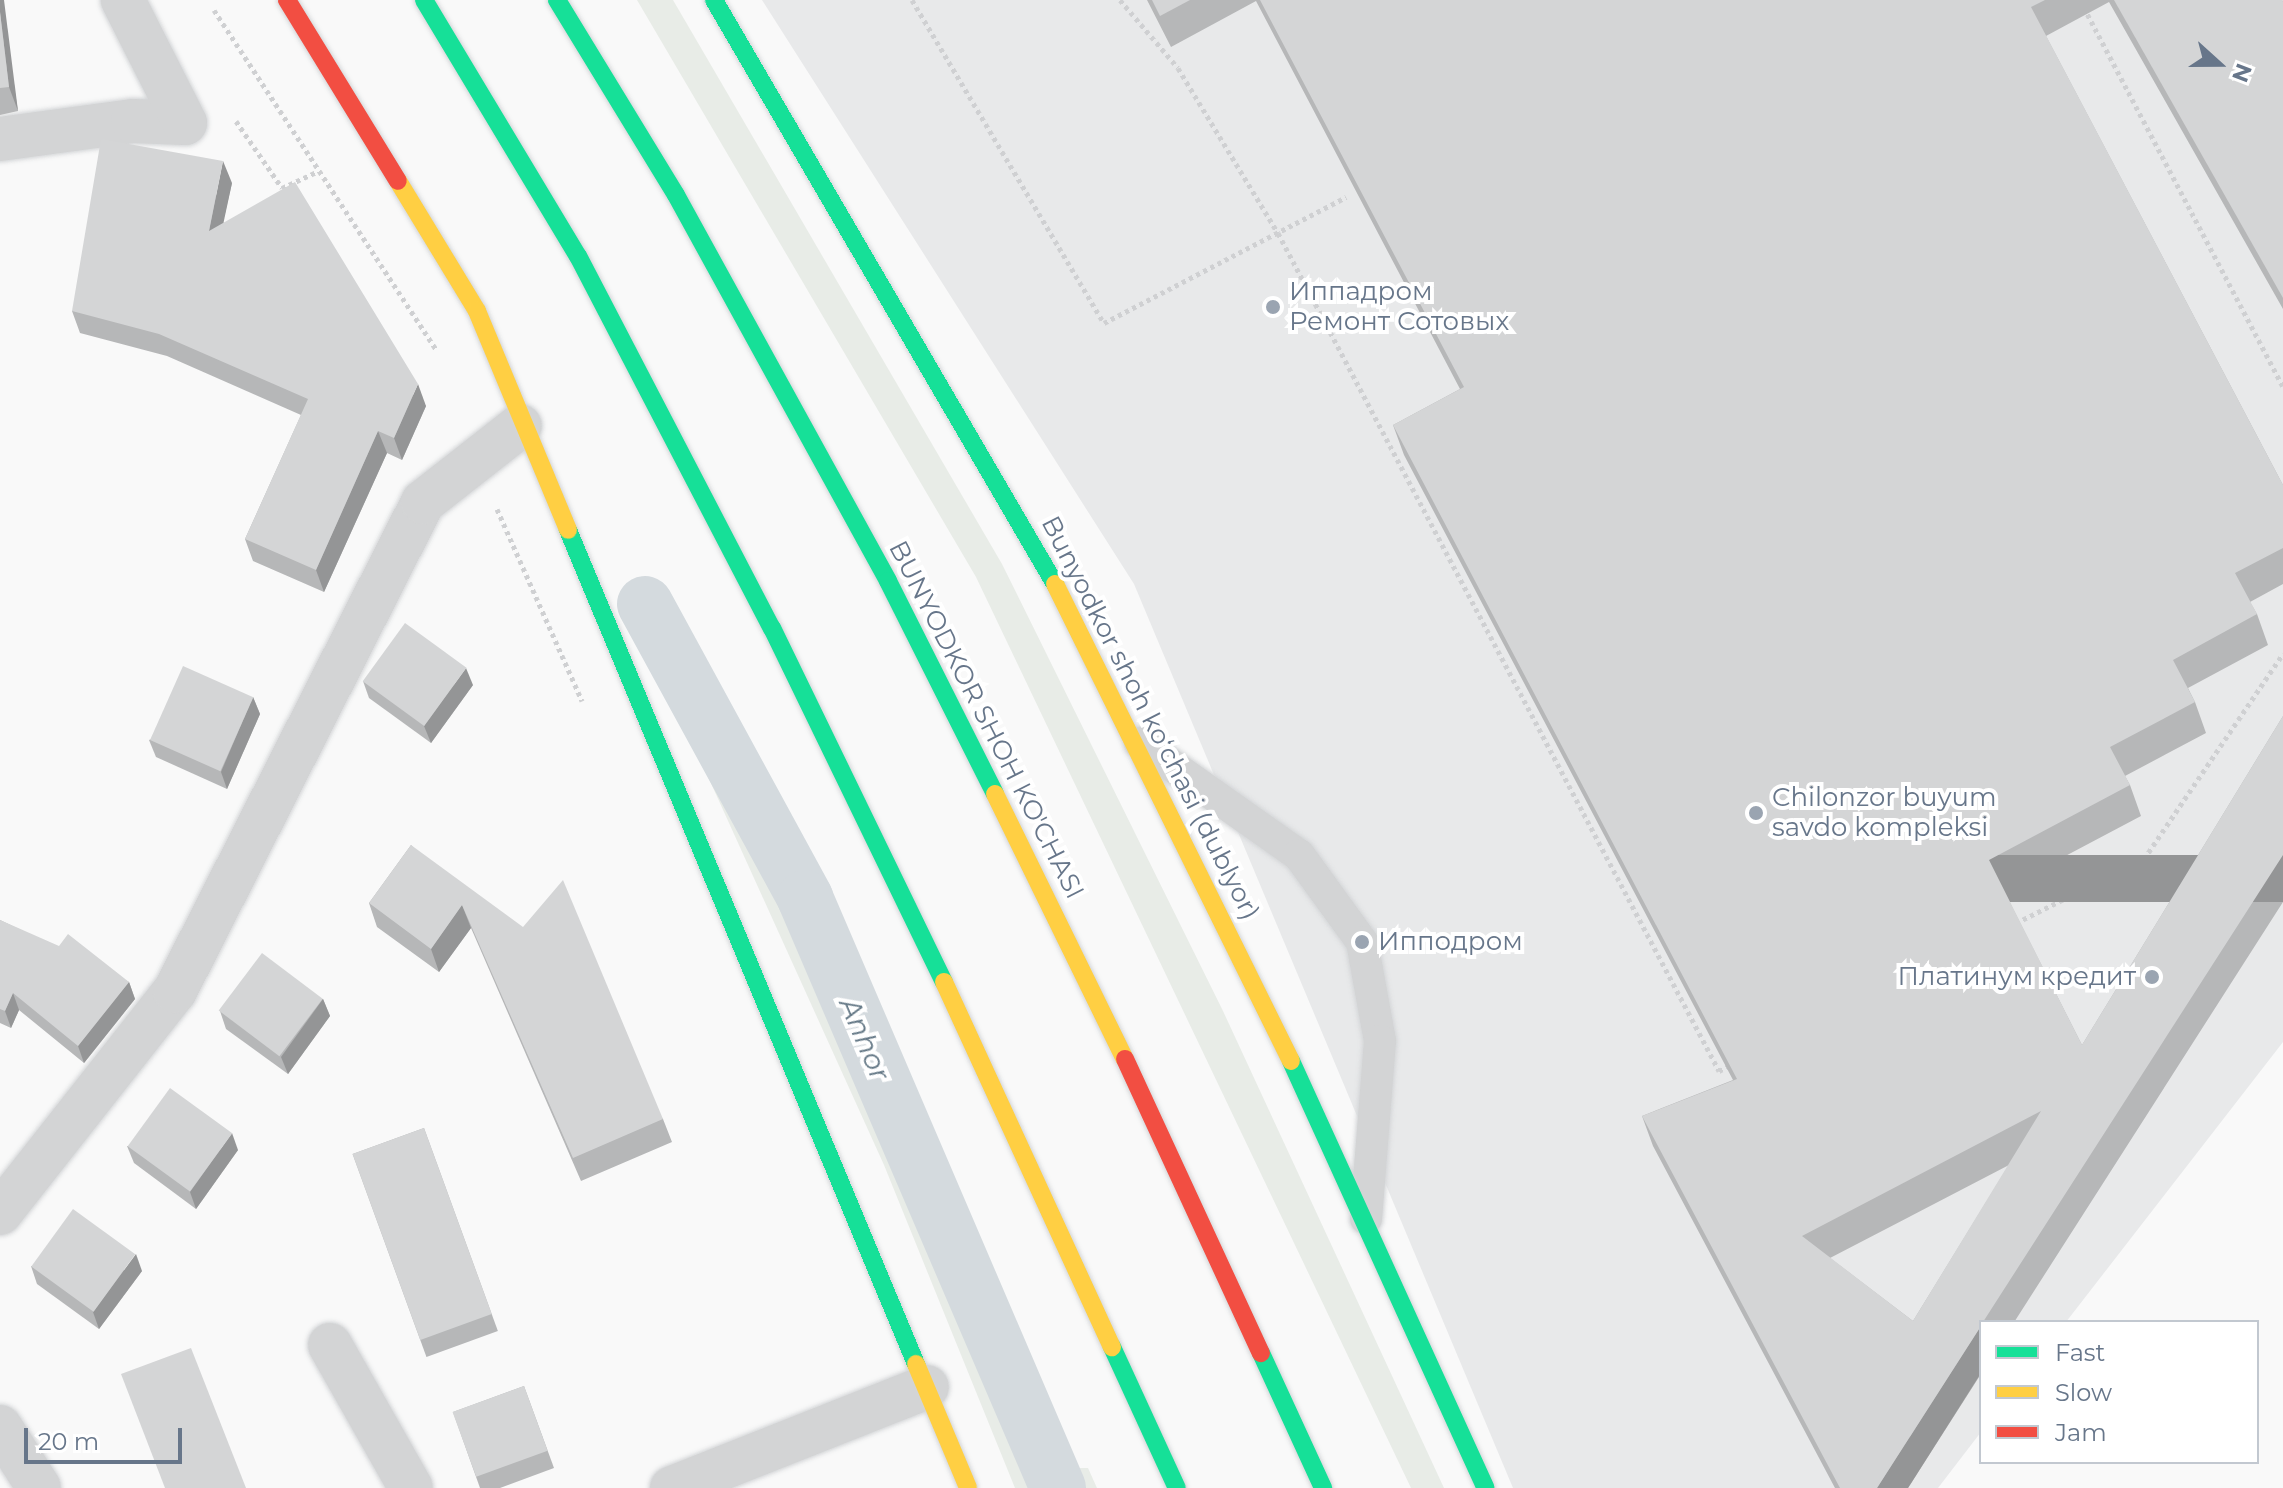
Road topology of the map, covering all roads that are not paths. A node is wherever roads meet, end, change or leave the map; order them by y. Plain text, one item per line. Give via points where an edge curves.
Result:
1 (123, 0) edge
2 (287, 0) edge
3 (424, 0) edge
4 (557, 0) edge
5 (714, 0) edge
6 (0, 139) edge
7 (520, 426) junction
8 (1139, 742) junction
9 (0, 1213) edge
10 (1366, 1218) junction
11 (330, 1345) dead end
12 (927, 1387) junction
13 (0, 1427) edge
14 (39, 1488) edge
15 (411, 1488) edge
16 (672, 1488) edge
17 (968, 1488) edge
18 (1177, 1488) edge
19 (1323, 1488) edge
20 (1486, 1488) edge

1 - 6 street via 185,123 133,121
2 - 7 street via 477,311
3 - 18 street via 578,256 772,628 970,1035
4 - 19 street, BUNYODKOR SHOH KO'CHASI via 676,195 888,581 1085,973
5 - 8 street, Bunyodkor shoh koʻchasi (dublyor) via 1038,551
7 - 9 street via 423,502 175,991
7 - 12 street
8 - 10 street, Bunyodkor shoh koʻchasi (dublyor)
8 - 10 lane via 1299,855 1362,942 1380,1041
10 - 20 street, Bunyodkor shoh koʻchasi (dublyor)
11 - 15 street
12 - 16 street
12 - 17 street
13 - 14 street

